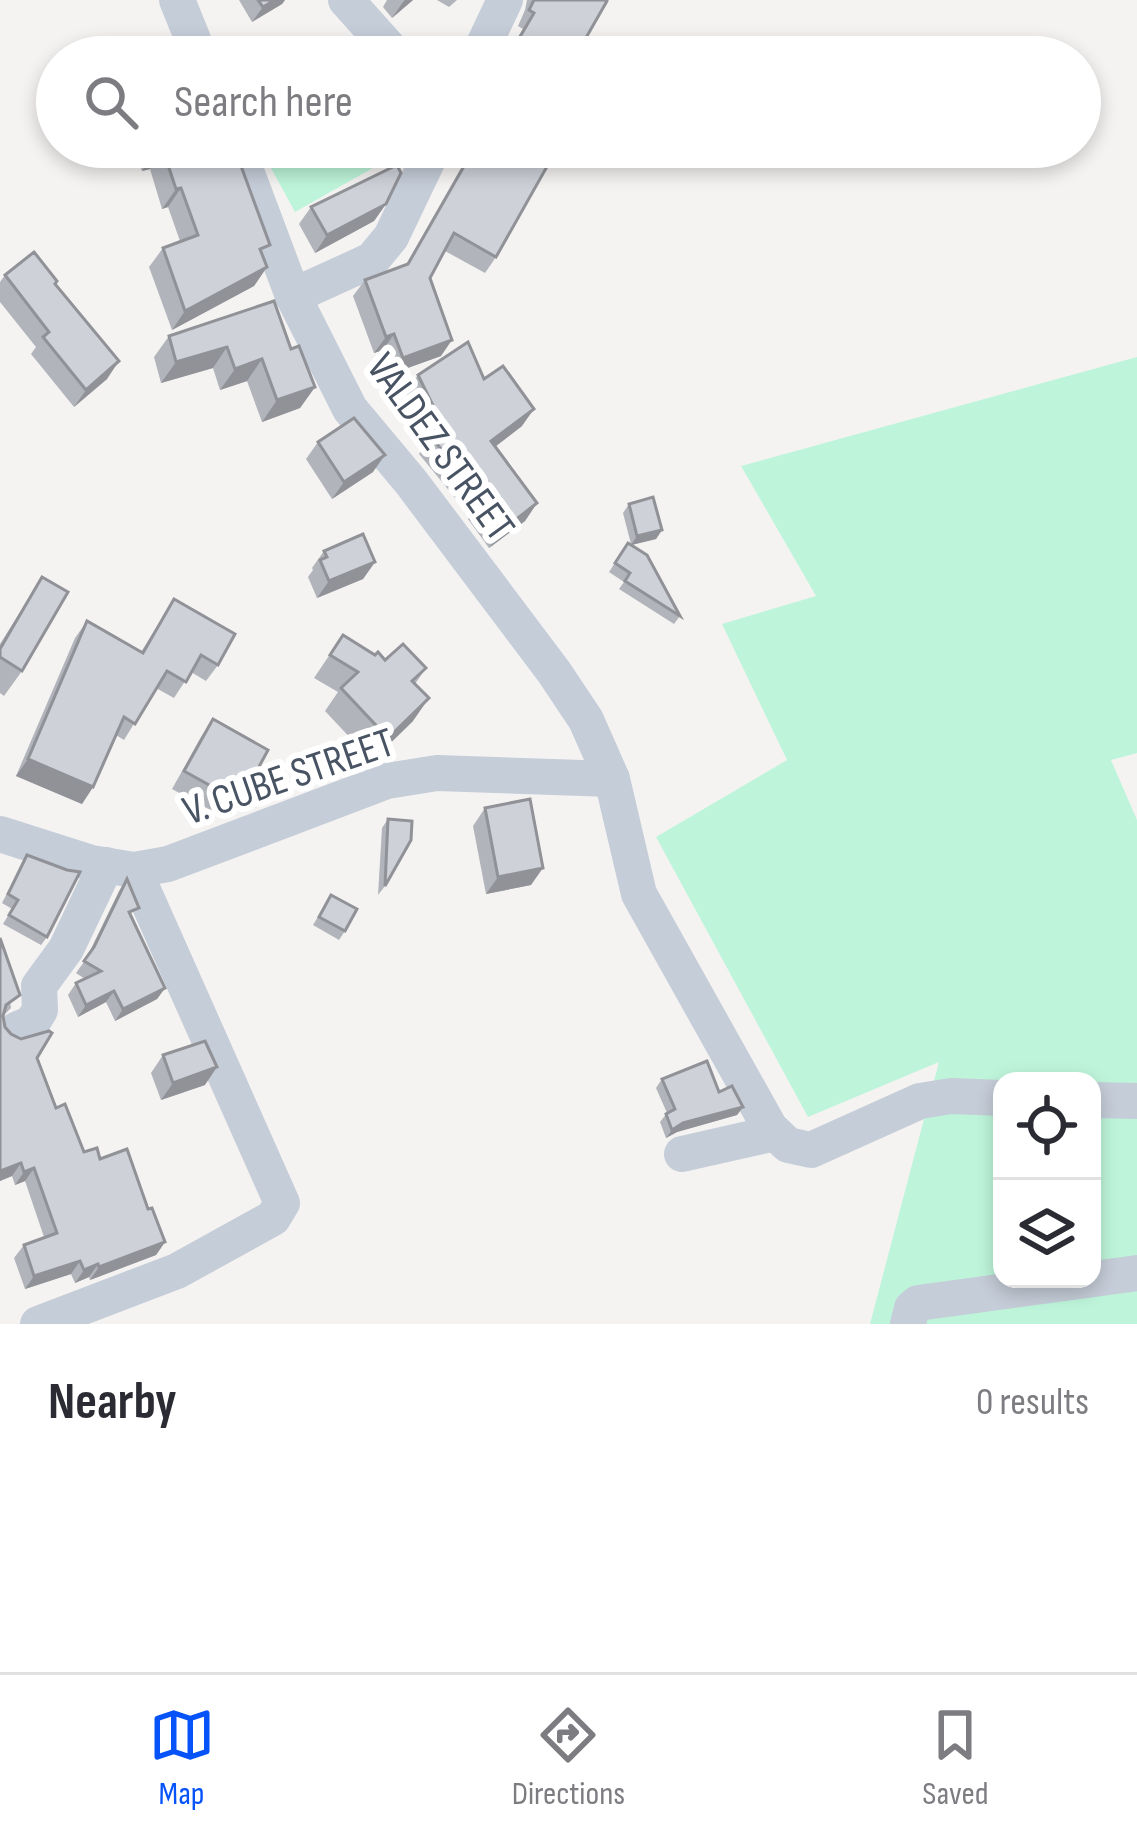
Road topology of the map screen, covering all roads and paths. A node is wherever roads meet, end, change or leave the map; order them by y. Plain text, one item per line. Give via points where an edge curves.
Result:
1 (177, 0) edge
2 (346, 0) edge
3 (505, 0) edge
4 (192, 36) edge
5 (378, 36) edge
6 (488, 36) edge
7 (245, 168) edge
8 (424, 168) edge
9 (293, 296) junction
10 (612, 779) junction
11 (0, 834) edge
12 (120, 867) junction
13 (16, 1030) edge
14 (993, 1098) edge
15 (1101, 1100) edge
16 (1137, 1101) edge
17 (775, 1133) junction
18 (682, 1154) dead end
19 (1137, 1273) edge
20 (38, 1324) edge
21 (908, 1324) edge

1 - 4 street
2 - 5 street
3 - 6 street
7 - 9 street, VALDEZ STREET
8 - 9 street via 372,260
9 - 10 street, VALDEZ STREET via 350,409 554,672
10 - 12 street, V. CUBE STREET via 437,773 387,781 168,864
10 - 17 street, VALDEZ STREET via 640,894
11 - 12 street
12 - 13 street via 39,986 32,1024
12 - 20 street via 282,1204 273,1218 177,1271
14 - 17 street via 920,1101 811,1150
15 - 16 street
17 - 18 street
19 - 21 street via 918,1303

